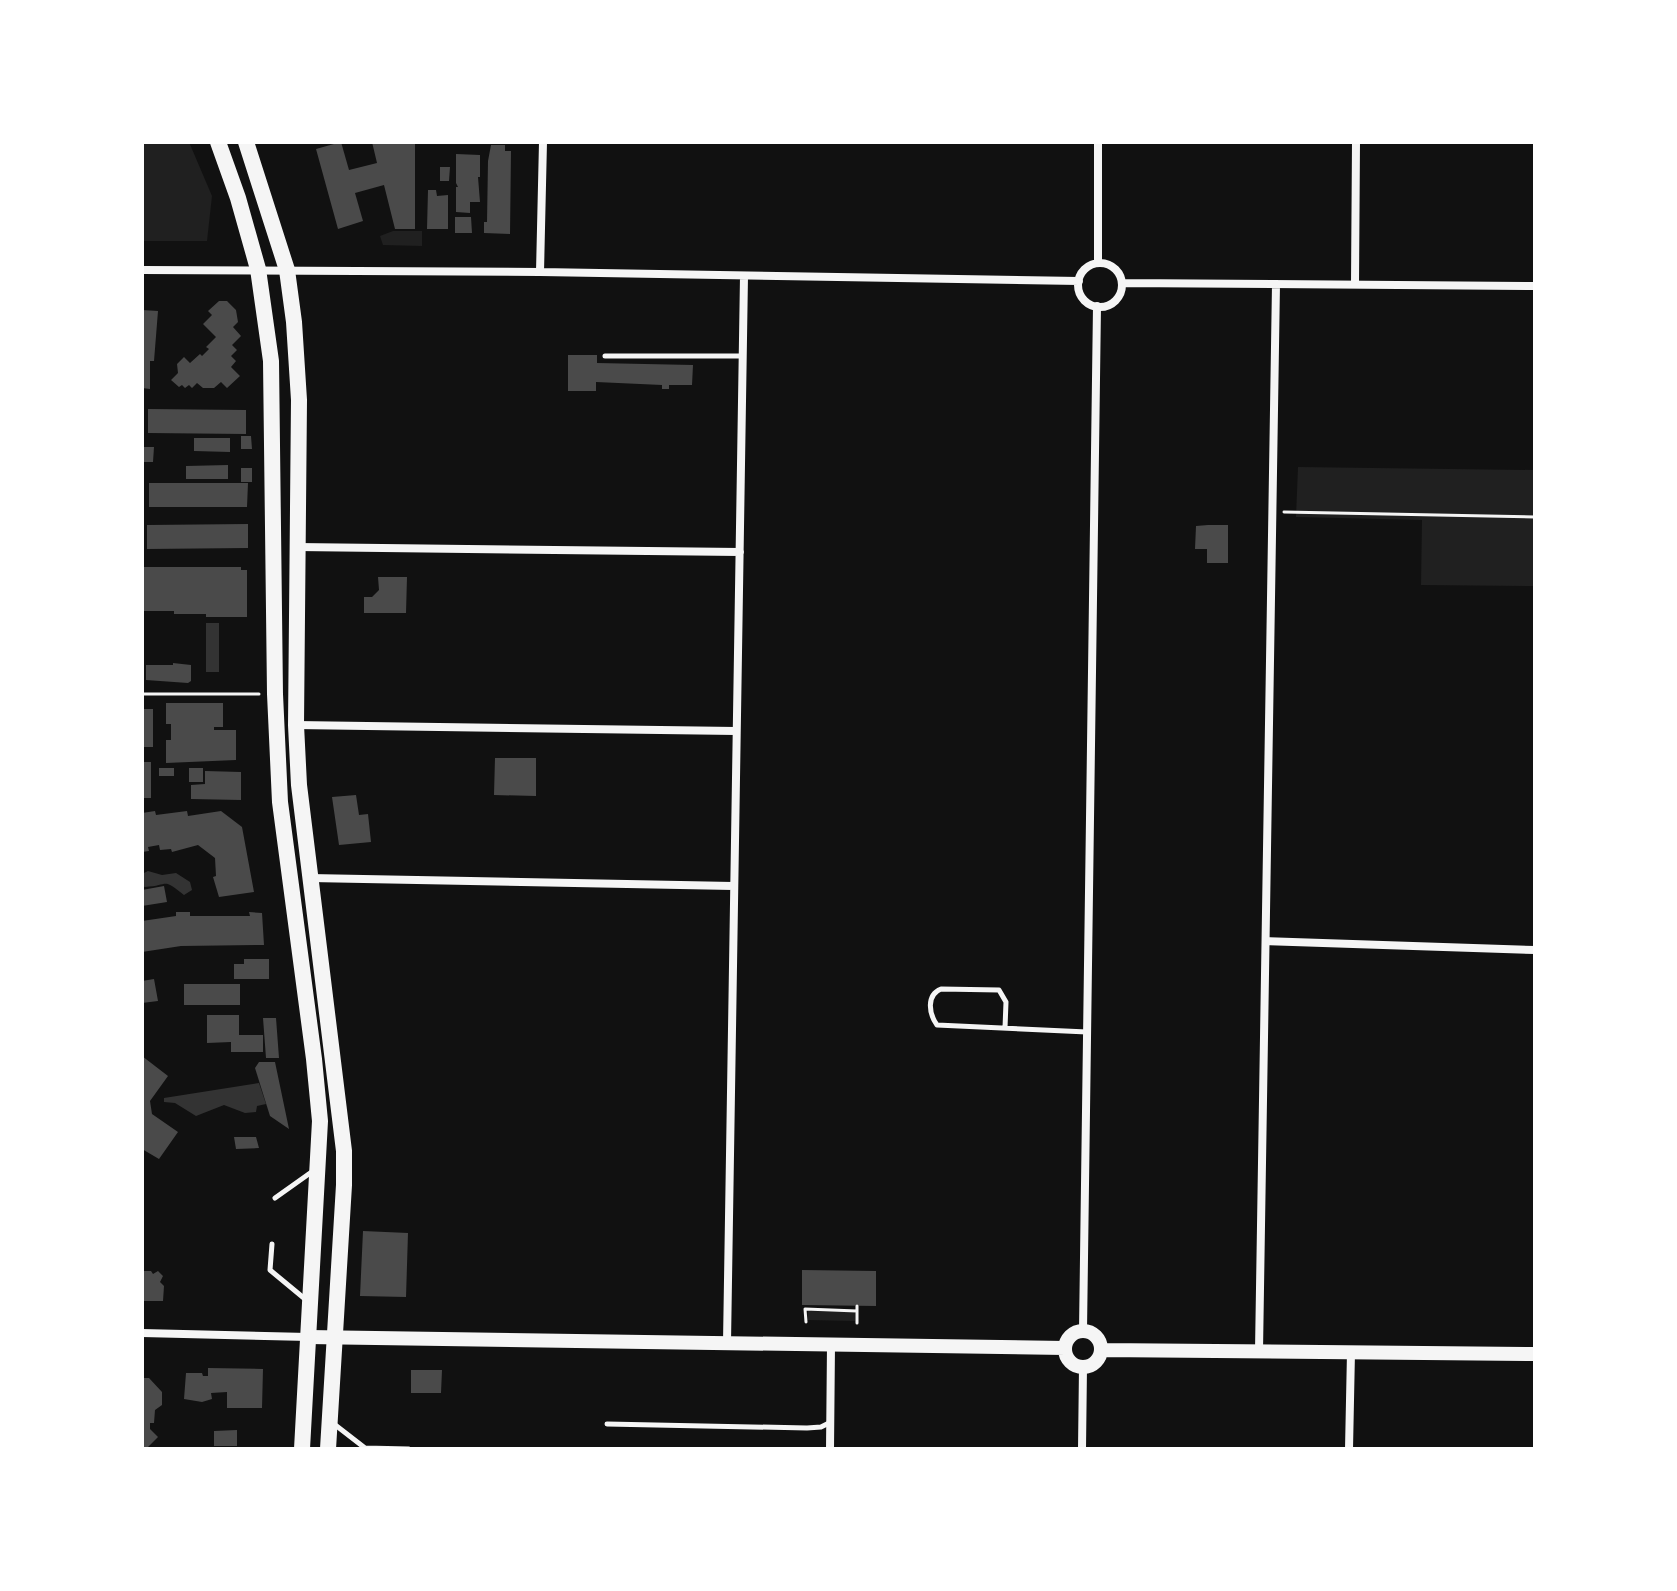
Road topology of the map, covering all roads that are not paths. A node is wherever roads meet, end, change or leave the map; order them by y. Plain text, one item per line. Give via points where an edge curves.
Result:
1 (218, 142) edge
2 (246, 142) edge
3 (543, 142) edge
4 (1098, 142) edge
5 (1356, 142) edge
6 (1098, 263) junction
7 (258, 269) junction
8 (142, 270) edge
9 (287, 270) junction
10 (540, 272) junction
11 (744, 276) junction
12 (1079, 281) junction
13 (1122, 283) junction
14 (1276, 284) junction
15 (1355, 284) junction
16 (1535, 286) edge
17 (1097, 306) junction
18 (605, 356) dead end
19 (743, 356) junction
20 (297, 547) junction
21 (740, 552) junction
22 (296, 725) junction
23 (736, 731) junction
24 (309, 878) junction
25 (733, 886) junction
26 (1266, 941) junction
27 (1535, 950) edge
28 (1005, 1028) junction
29 (1087, 1032) junction
30 (319, 1166) junction
31 (275, 1198) dead end
32 (272, 1244) dead end
33 (309, 1302) junction
34 (1083, 1331) junction
35 (142, 1333) edge
36 (308, 1337) junction
37 (335, 1337) junction
38 (727, 1343) junction
39 (831, 1345) junction
40 (1065, 1348) junction
41 (1102, 1350) junction
42 (1259, 1351) junction
43 (1351, 1352) junction
44 (1535, 1354) edge
45 (1083, 1367) junction
46 (330, 1421) junction
47 (830, 1422) junction
48 (607, 1424) dead end
49 (302, 1449) edge
50 (328, 1449) edge
51 (409, 1449) edge
52 (830, 1449) edge
53 (1082, 1449) edge
54 (1349, 1449) edge

1 - 7 highway
2 - 9 highway
3 - 10 street
4 - 6 street
5 - 15 street
6 - 12 street via 1083,271
6 - 13 street via 1110,265
7 - 8 street
7 - 9 street
7 - 30 highway via 271,361 280,802 318,1091
9 - 10 street
9 - 20 highway via 299,400
10 - 11 street
11 - 12 street
11 - 19 street
12 - 17 street via 1082,298
13 - 14 street
13 - 17 street via 1114,302
14 - 15 street
14 - 26 street
15 - 16 street
17 - 29 street
18 - 19 lane
19 - 21 street
20 - 21 street
20 - 22 highway
21 - 23 street
22 - 23 street
22 - 24 highway
23 - 25 street
24 - 25 street
24 - 37 highway via 344,1151
25 - 38 street
26 - 27 street
26 - 42 street
28 - 28 lane via 937,1025 931,1018 931,998 941,989 999,990 1006,1002
28 - 29 lane
29 - 34 street
30 - 31 lane
30 - 33 highway
32 - 33 lane via 270,1270
33 - 36 highway
34 - 40 main road via 1072,1334
34 - 41 main road via 1098,1338
35 - 36 street
36 - 37 main road
36 - 49 highway
37 - 38 main road
37 - 46 highway
38 - 39 main road
39 - 40 main road
39 - 47 street
40 - 45 main road via 1069,1360
41 - 42 main road
41 - 45 main road via 1095,1363
42 - 43 main road
43 - 44 main road
43 - 54 street
45 - 53 street
46 - 50 highway
46 - 51 lane via 365,1448
47 - 48 lane via 813,1428
47 - 52 street

